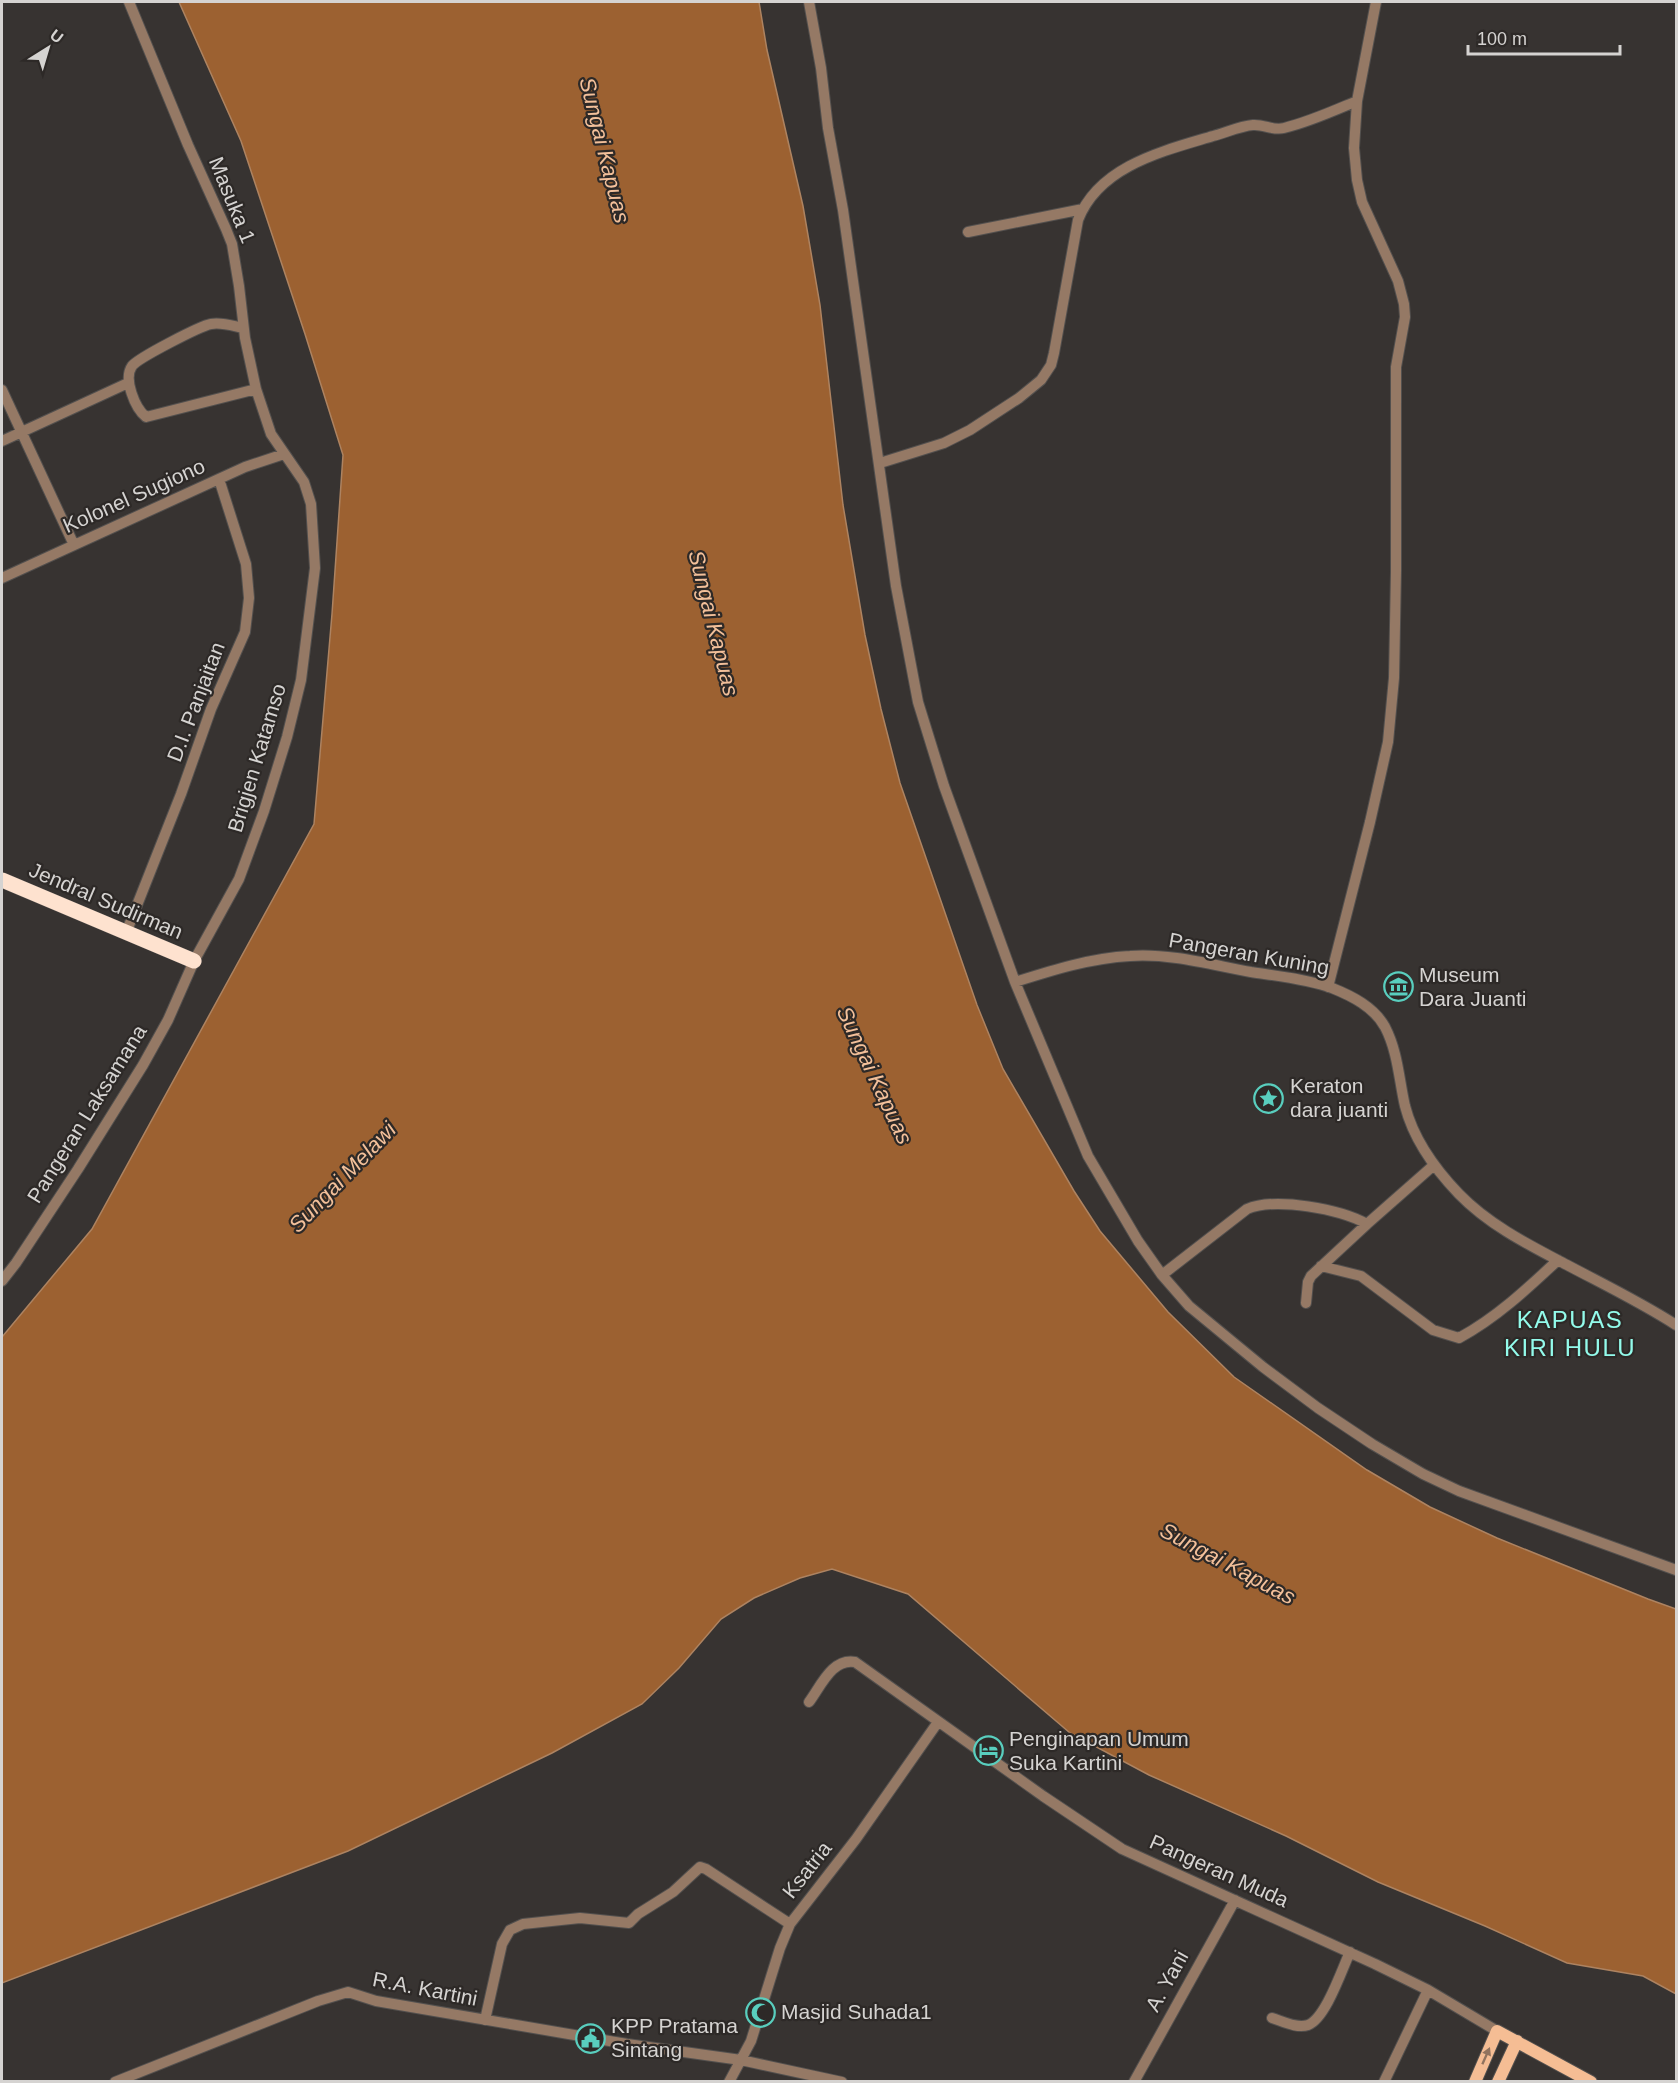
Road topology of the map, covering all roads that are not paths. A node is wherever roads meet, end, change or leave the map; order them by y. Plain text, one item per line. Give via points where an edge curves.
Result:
1 (129, 2) edge
2 (809, 2) edge
3 (1376, 2) edge
4 (1357, 101) junction
5 (1083, 209) junction
6 (968, 232) dead end
7 (243, 328) junction
8 (128, 383) junction
9 (256, 389) junction
10 (2, 390) edge
11 (21, 432) junction
12 (2, 441) edge
13 (284, 454) junction
14 (880, 463) junction
15 (219, 479) junction
16 (74, 545) junction
17 (2, 578) edge
18 (2, 880) edge
19 (126, 933) junction
20 (194, 961) junction
21 (1016, 982) junction
22 (1328, 987) junction
23 (1434, 1166) junction
24 (1367, 1224) junction
25 (1558, 1260) junction
26 (1322, 1266) junction
27 (1162, 1275) junction
28 (2, 1281) edge
29 (1305, 1303) dead end
30 (1677, 1325) edge
31 (1677, 1570) edge
32 (809, 1702) dead end
33 (938, 1722) junction
34 (1235, 1900) junction
35 (790, 1924) junction
36 (1350, 1952) junction
37 (1428, 1990) junction
38 (1272, 2018) dead end
39 (485, 2020) junction
40 (1497, 2031) junction
41 (1517, 2041) junction
42 (741, 2060) junction
43 (115, 2082) edge
44 (729, 2082) edge
45 (842, 2082) edge
46 (1134, 2082) edge
47 (1384, 2082) edge
48 (1475, 2082) edge
49 (1498, 2082) edge
50 (1591, 2082) edge

1 - 7 street, Masuka 1 via 232,244
2 - 14 street
3 - 4 street
4 - 5 street via 1281,129 1252,124 1125,167 1101,186
4 - 22 street via 1354,148 1359,191 1398,281 1405,317 1396,367 1396,618 1390,728
5 - 6 street
5 - 14 street via 1074,237 1054,353 1041,380 1019,398 944,443
7 - 8 street via 220,324 202,327 136,362 128,373
7 - 9 street, Masuka 1
8 - 9 street via 146,417
8 - 11 street
9 - 13 street, Masuka 1 via 271,434
10 - 11 street
11 - 12 street
11 - 16 street
13 - 15 street, Kolonel Sugiono
13 - 20 street, Brigjen Katamso via 304,482 312,504 315,567 301,680 276,776 239,879
14 - 21 street via 900,610 927,735
15 - 16 street, Kolonel Sugiono
15 - 19 street, D.I. Panjaitan via 246,564 249,598 244,632
16 - 17 street, Kolonel Sugiono
18 - 19 highway, Jendral Sudirman
19 - 20 highway, Jendral Sudirman
20 - 28 street, Pangeran Laksamana via 143,1065
21 - 22 street, Pangeran Kuning via 1088,961 1133,955 1174,958
21 - 27 street via 1088,1156 1121,1215
22 - 23 street, Pangeran Kuning via 1366,1006 1385,1027 1397,1061 1406,1108
23 - 24 street
23 - 25 street, Pangeran Kuning via 1480,1213
24 - 26 street
24 - 27 street via 1336,1212 1287,1205 1253,1206
25 - 26 street via 1482,1326 1459,1338 1433,1330 1361,1276
25 - 30 street, Pangeran Kuning
26 - 29 street via 1308,1282
27 - 31 street via 1189,1306 1263,1367 1363,1438 1423,1474 1479,1500
32 - 33 street, Pangeran Muda via 832,1670 846,1661 864,1667
33 - 34 street, Pangeran Muda via 1122,1849
33 - 35 street, Ksatria via 856,1839
34 - 36 street, Pangeran Muda
34 - 46 street, A. Yani
35 - 39 street via 700,1867 629,1923 580,1918 510,1929 502,1944
35 - 42 street, Ksatria
36 - 37 street, Pangeran Muda
36 - 38 street via 1324,2009 1309,2025 1297,2026
37 - 40 street, Pangeran Muda
37 - 47 street
39 - 42 street, R.A. Kartini
39 - 43 street, R.A. Kartini via 376,2001 348,1992
40 - 41 main road
48 -> 40 main road
41 - 49 main road
41 - 50 main road
42 - 44 street, Ksatria
42 - 45 street, R.A. Kartini

